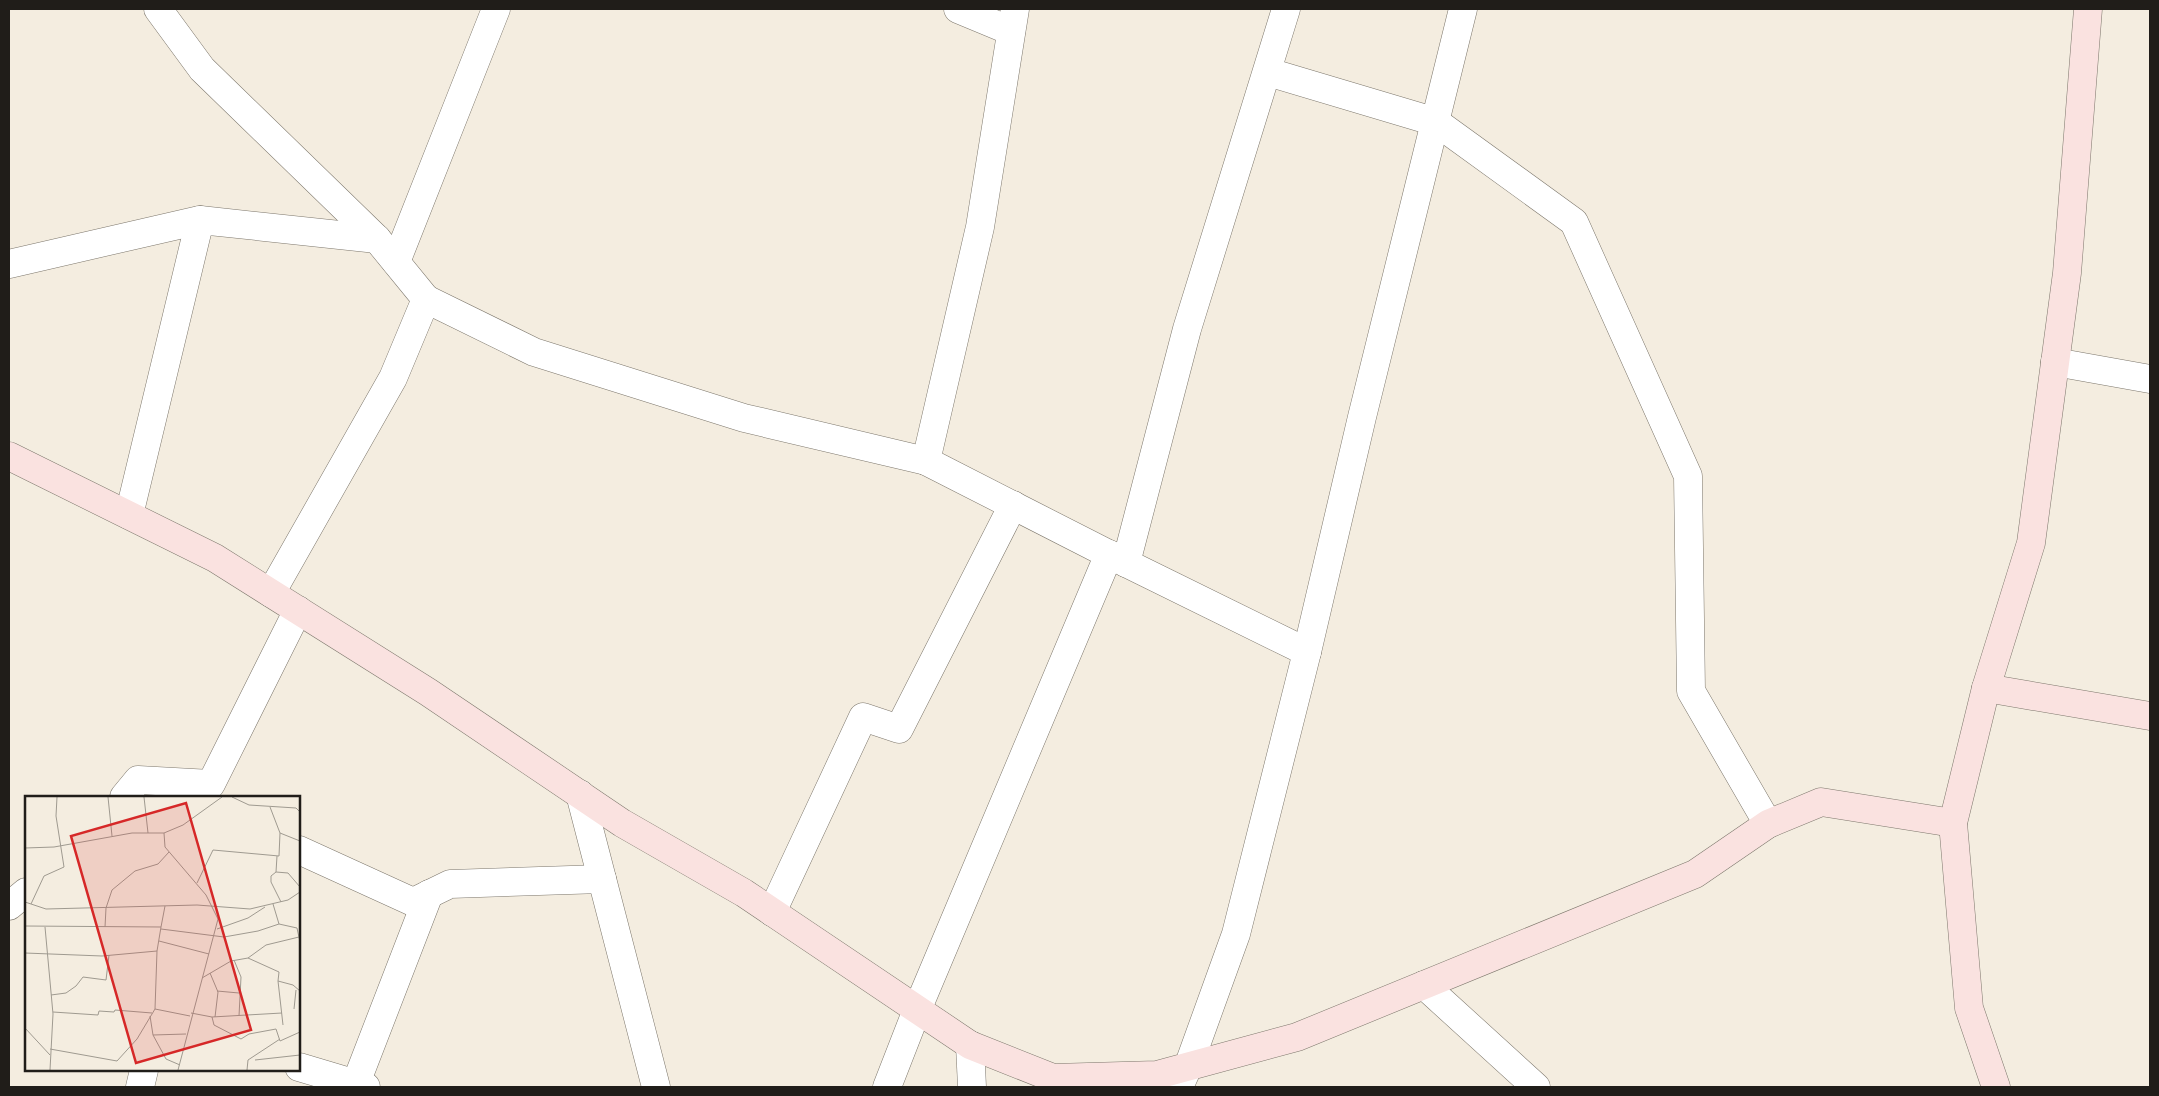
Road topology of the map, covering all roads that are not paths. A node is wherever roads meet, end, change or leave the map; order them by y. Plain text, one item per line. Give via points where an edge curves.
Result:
1 (158, 9) edge
2 (496, 9) edge
3 (958, 9) edge
4 (1286, 9) edge
5 (1463, 9) edge
6 (2088, 9) edge
7 (1013, 20) edge
8 (1268, 72) junction
9 (1436, 122) junction
10 (200, 220) junction
11 (377, 239) junction
12 (396, 262) junction
13 (9, 264) edge
14 (426, 298) junction
15 (2055, 362) junction
16 (2150, 379) edge
17 (9, 456) edge
18 (926, 461) junction
19 (1013, 506) junction
20 (129, 515) junction
21 (1117, 558) junction
22 (271, 593) junction
23 (298, 610) junction
24 (1308, 652) junction
25 (1986, 688) junction
26 (2150, 716) edge
27 (210, 791) edge
28 (580, 794) junction
29 (125, 796) edge
30 (1953, 823) junction
31 (1768, 824) junction
32 (300, 850) edge
33 (602, 879) junction
34 (25, 893) edge
35 (429, 894) junction
36 (9, 906) edge
37 (772, 912) junction
38 (1424, 985) junction
39 (917, 1010) junction
40 (970, 1045) junction
41 (300, 1067) edge
42 (144, 1071) edge
43 (1184, 1077) edge
44 (361, 1085) edge
45 (140, 1087) edge
46 (656, 1087) edge
47 (888, 1087) edge
48 (972, 1087) edge
49 (1536, 1087) edge
50 (1996, 1087) edge

1 - 11 street via 202,69
2 - 12 street
3 - 7 street
4 - 8 street
5 - 9 street
6 - 15 street via 2067,274
7 - 18 street via 980,227
8 - 9 street
8 - 21 street
9 - 24 street via 1362,417
9 - 31 street via 1574,222 1688,476 1691,691
10 - 11 street
10 - 13 street
10 - 20 street
11 - 12 street
12 - 14 street
14 - 18 street via 534,352 744,418
14 - 22 street via 393,378
15 - 16 street
15 - 25 street via 2031,543
17 - 20 street
18 - 19 street
19 - 21 street
19 - 37 street via 899,728 863,717
20 - 22 street via 215,558
21 - 24 street
21 - 39 street
22 - 23 street
23 - 27 street
23 - 28 street
24 - 43 street via 1236,934
25 - 26 street
25 - 30 street
27 - 29 street via 138,780
28 - 33 street
28 - 37 street via 622,823
30 - 31 street via 1821,802
30 - 50 street via 1969,1008
31 - 38 street via 1695,874
32 - 35 street via 414,902
33 - 35 street via 450,884
33 - 46 street
34 - 36 street
35 - 44 street
37 - 39 street
38 - 43 street via 1296,1037
38 - 49 street
39 - 40 street
39 - 47 street
40 - 43 street via 1053,1078
40 - 48 street
41 - 44 street
42 - 45 street

